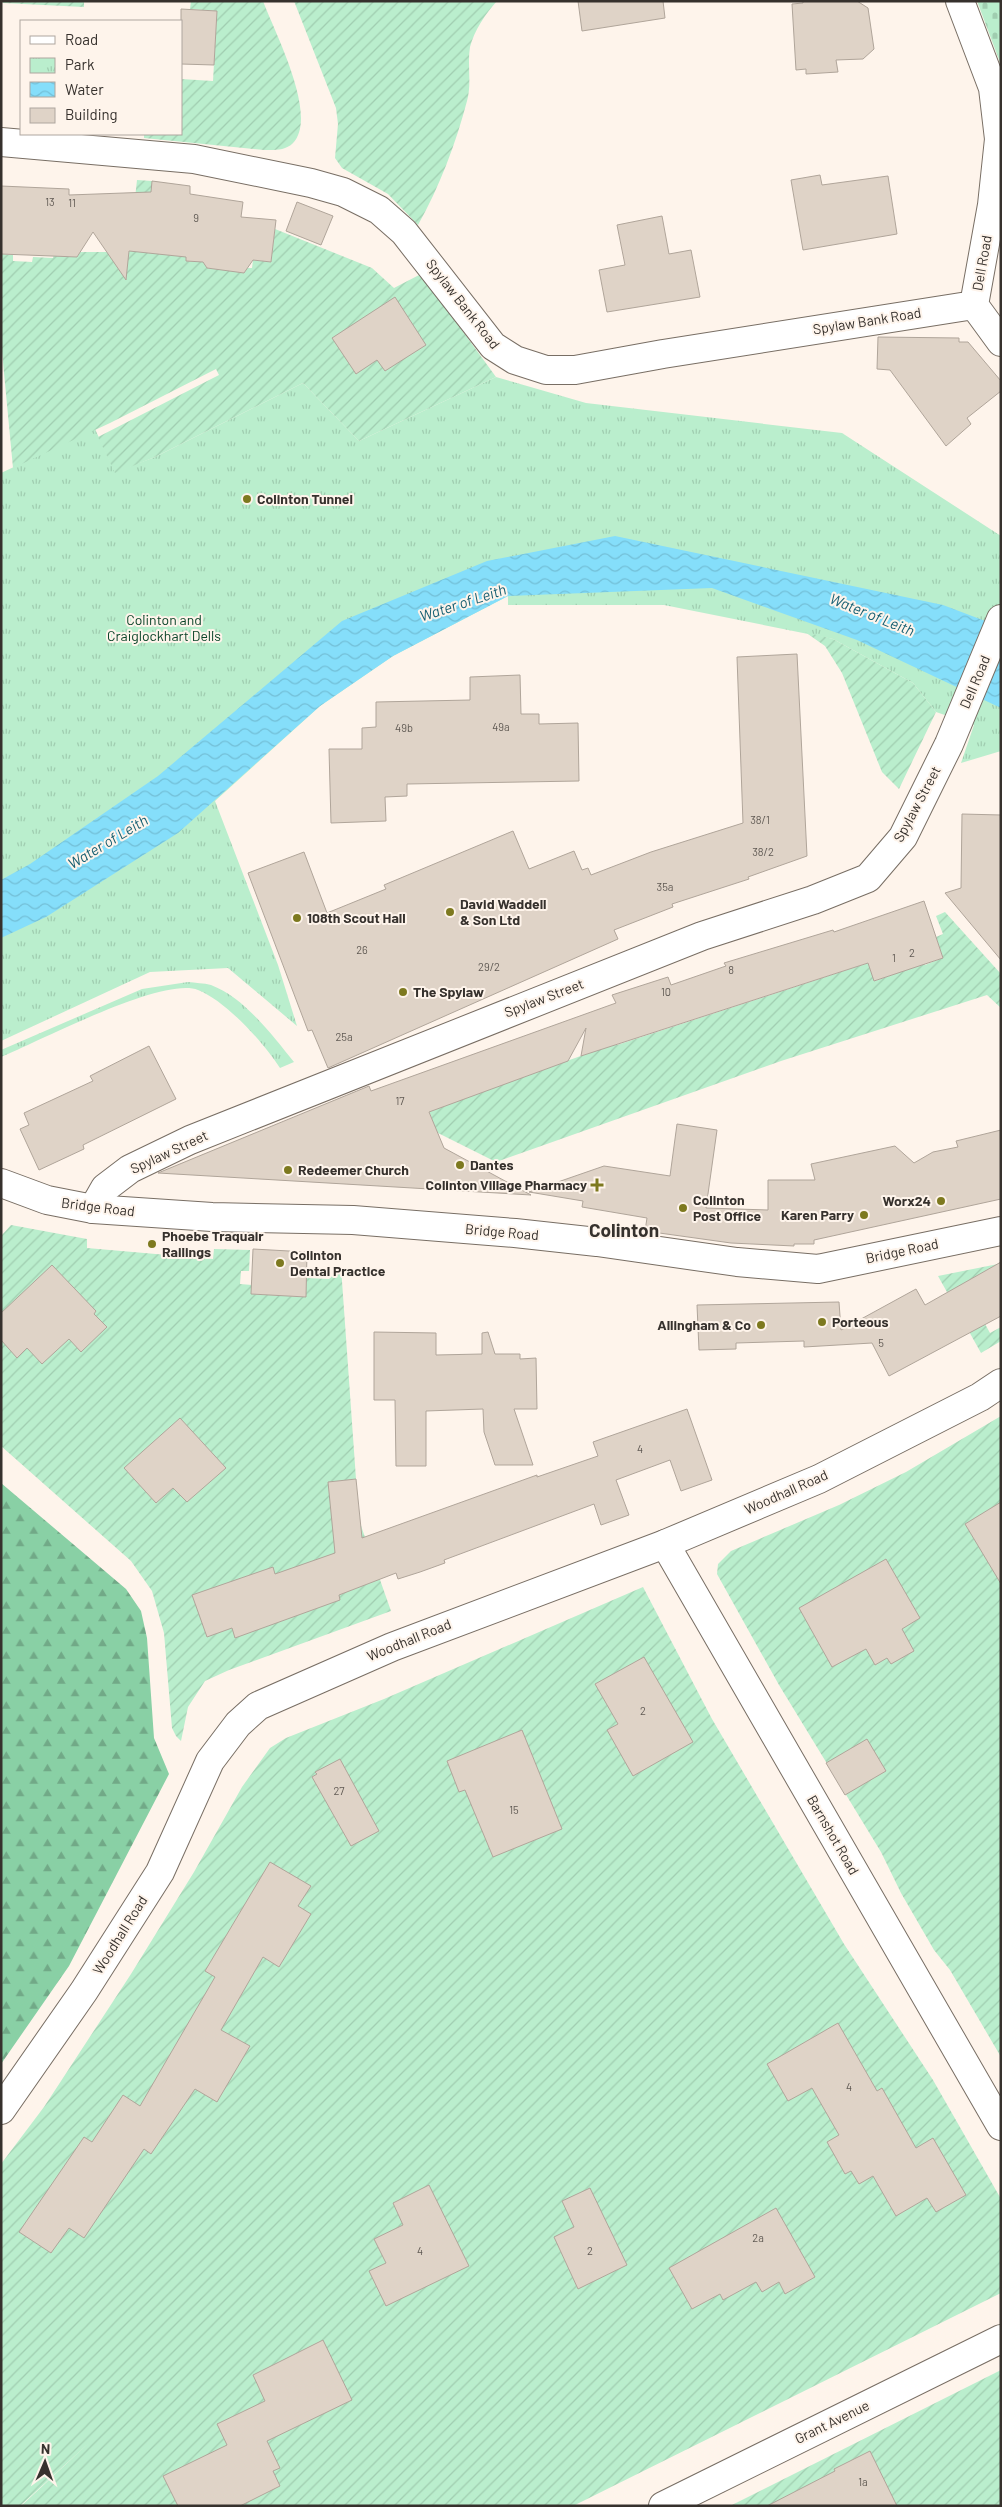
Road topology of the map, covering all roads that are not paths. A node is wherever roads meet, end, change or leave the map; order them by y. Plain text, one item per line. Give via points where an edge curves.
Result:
1 (960, 1) edge
2 (1, 142) edge
3 (974, 305) junction
4 (1001, 342) edge
5 (1001, 619) edge
6 (948, 744) joint
7 (1, 1183) edge
8 (93, 1209) junction
9 (1001, 1231) edge
10 (1001, 1383) edge
11 (665, 1544) junction
12 (1, 2110) edge
13 (1001, 2126) edge
14 (1001, 2339) edge
15 (663, 2506) edge

1 - 3 street, Dell Road via 993,88 999,139 992,205
2 - 3 street, Spylaw Bank Road via 194,159 344,192 379,210 409,236 493,346 515,360 546,370 575,370
3 - 4 street, Dell Road
5 - 6 street, Dell Road
6 - 8 street, Spylaw Street via 903,837 868,878 813,900 702,936 190,1140 130,1169 105,1188
7 - 8 street, Bridge Road via 47,1200
8 - 9 street, Bridge Road via 212,1217 353,1220 515,1233 737,1262 818,1269
10 - 11 street, Woodhall Road via 980,1397 819,1479
11 - 12 street, Woodhall Road via 392,1646 258,1706 238,1724 210,1761 160,1872 84,1991
11 - 13 street, Barnshot Road
14 - 15 street, Grant Avenue

